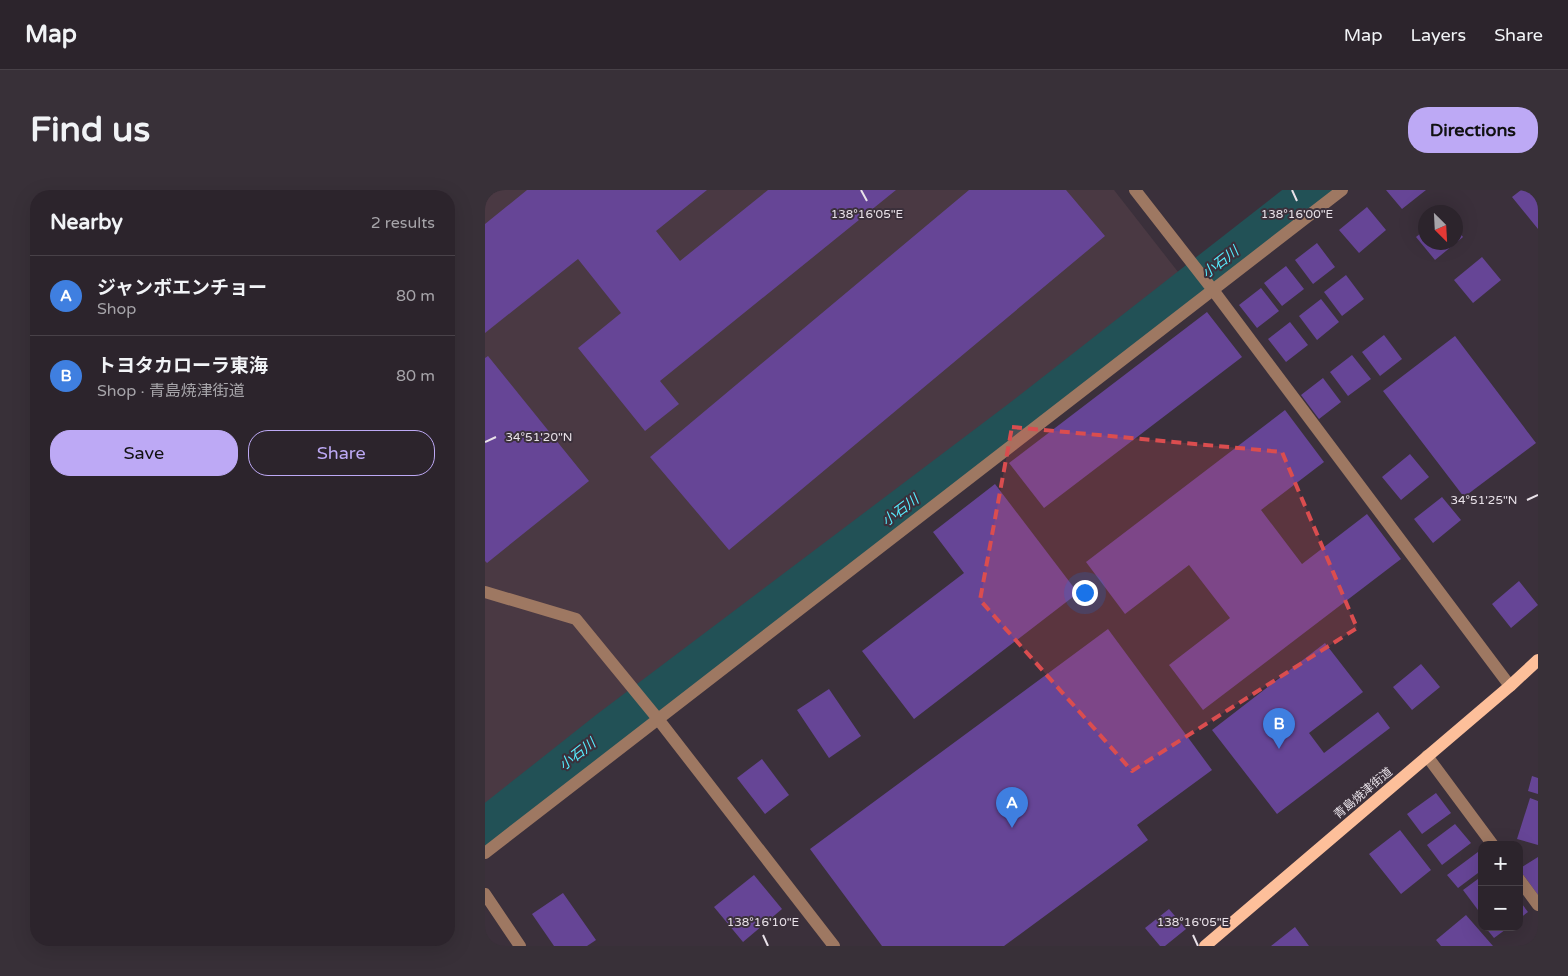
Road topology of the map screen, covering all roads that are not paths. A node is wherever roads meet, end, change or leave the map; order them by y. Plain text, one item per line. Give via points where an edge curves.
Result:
1 (1135, 190) edge
2 (1342, 190) edge
3 (1213, 290) junction
4 (485, 592) edge
5 (1538, 660) edge
6 (1510, 686) junction
7 (658, 719) junction
8 (1427, 756) junction
9 (1490, 841) edge
10 (485, 853) edge
11 (1523, 885) edge
12 (485, 894) edge
13 (1538, 904) edge
14 (520, 946) edge
15 (834, 946) edge
16 (1205, 946) edge

1 - 3 street
2 - 3 street
3 - 6 street
3 - 7 street
4 - 7 street via 576,619
5 - 6 main road, 青島焼津街道
6 - 8 main road, 青島焼津街道
7 - 10 street
7 - 15 street
8 - 9 street
8 - 16 main road, 青島焼津街道
11 - 13 street
12 - 14 street

